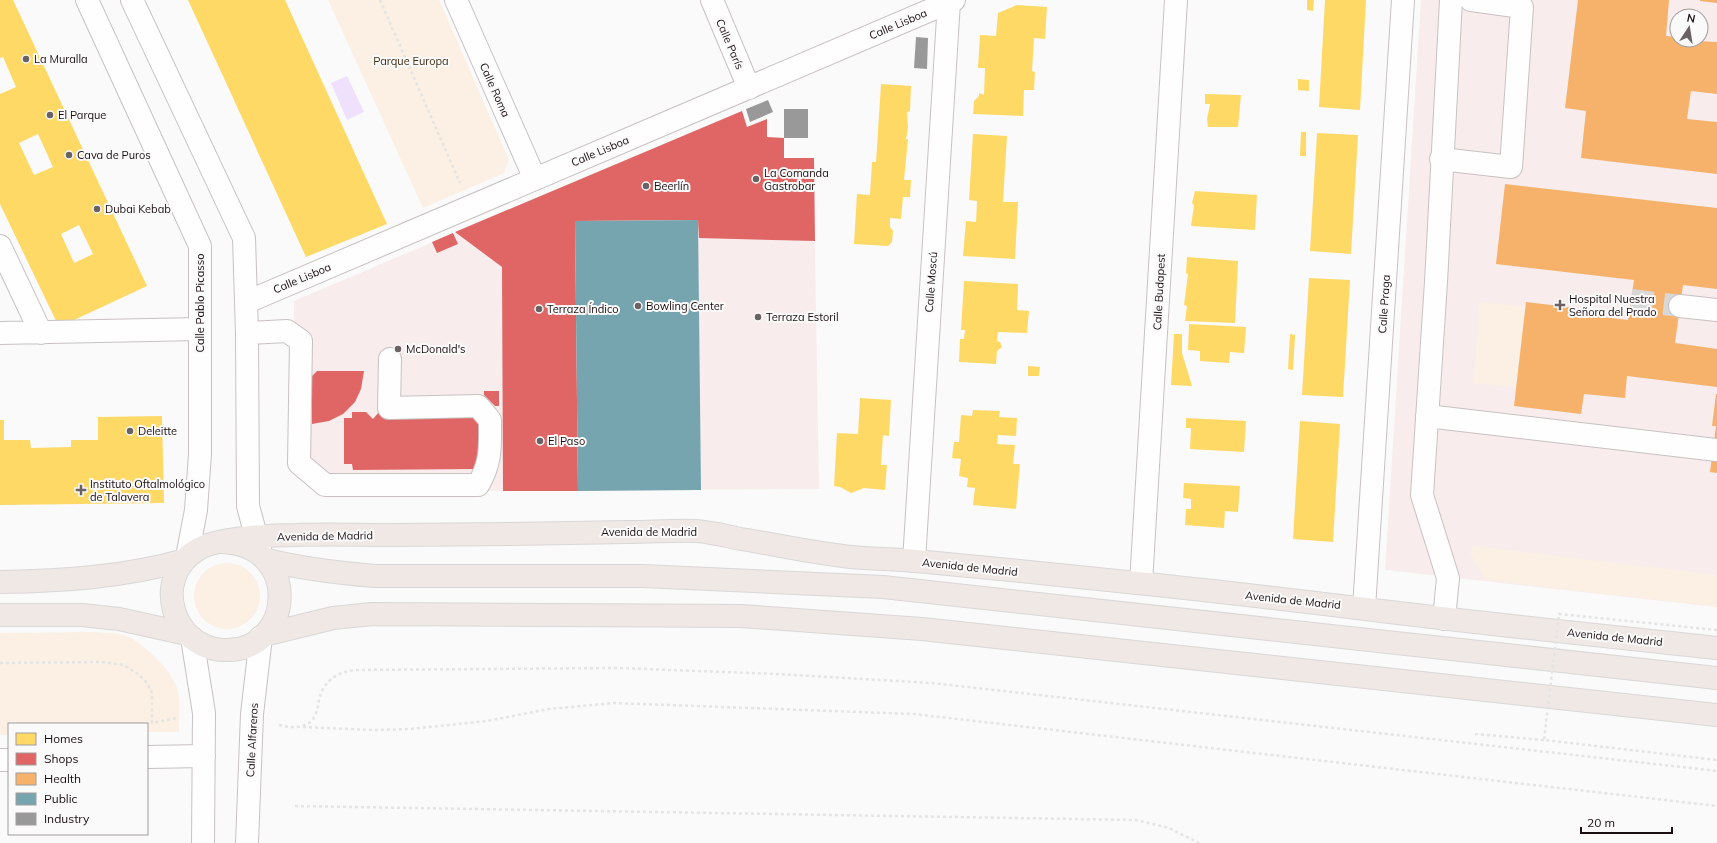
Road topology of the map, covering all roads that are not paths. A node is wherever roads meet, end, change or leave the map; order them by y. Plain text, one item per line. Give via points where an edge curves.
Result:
1 (87, 0) edge
2 (132, 0) edge
3 (456, 0) edge
4 (712, 0) edge
5 (1176, 0) edge
6 (1403, 0) edge
7 (1451, 0) edge
8 (1471, 0) edge
9 (951, 1) edge
10 (749, 88) junction
11 (1441, 159) junction
12 (534, 179) junction
13 (0, 246) edge
14 (247, 302) junction
15 (1680, 306) tunnel mouth
16 (1717, 310) edge
17 (199, 329) junction
18 (0, 333) edge
19 (41, 333) junction
20 (247, 333) junction
21 (390, 359) dead end
22 (1427, 416) junction
23 (1717, 450) edge
24 (262, 551) junction
25 (186, 559) junction
26 (914, 561) junction
27 (0, 582) edge
28 (1141, 583) junction
29 (1364, 608) junction
30 (0, 615) edge
31 (1444, 618) junction
32 (190, 636) junction
33 (263, 636) junction
34 (1717, 648) edge
35 (1717, 678) edge
36 (1717, 715) edge
37 (204, 756) junction
38 (148, 757) edge
39 (203, 843) edge
40 (247, 843) edge

1 - 17 street, Calle Pablo Picasso via 200,246
2 - 14 street via 244,238
3 - 12 street, Calle Roma
4 - 10 street, Calle París
5 - 28 street, Calle Budapest
6 - 29 street, Calle Praga
7 - 11 street
8 - 11 street via 1522,7 1511,167
9 - 10 street, Calle Lisboa
9 - 26 street, Calle Moscú
10 - 12 street, Calle Lisboa
11 - 22 street
12 - 14 street, Calle Lisboa
13 - 19 street
14 - 20 street
15 - 16 street
17 - 19 street
17 - 25 street, Calle Pablo Picasso via 200,454 196,510
18 - 19 street
20 - 21 street via 287,331 301,341 299,463 325,486 478,484 491,455 490,420 478,406 389,408
20 - 24 street via 248,506
22 - 23 street
22 - 31 street via 1422,495 1448,578
24 - 25 main road, Avenida de Madrid via 222,542 201,547
24 - 26 main road, Avenida de Madrid via 296,535 698,531 850,557
24 - 33 main road via 278,582 280,602 274,622
24 - 35 main road, Avenida de Madrid via 302,568 375,576 643,576 884,587
25 - 27 main road, Avenida de Madrid via 117,575
25 - 32 main road, Avenida de Madrid via 174,577 171,597 176,617
26 - 28 main road, Avenida de Madrid
28 - 29 main road, Avenida de Madrid
29 - 31 main road, Avenida de Madrid
30 - 32 main road via 119,619
31 - 34 main road, Avenida de Madrid
32 - 33 main road via 206,646 225,650 248,646
32 - 37 street via 204,713
33 - 36 main road via 298,625 372,614 741,616 922,629
33 - 40 street, Calle Alfareros via 252,714
37 - 38 street
37 - 39 street

